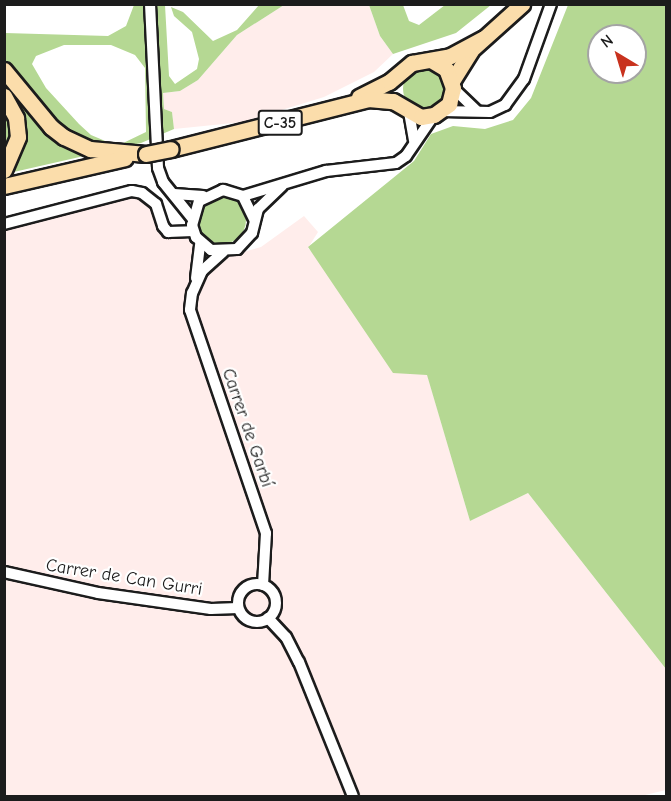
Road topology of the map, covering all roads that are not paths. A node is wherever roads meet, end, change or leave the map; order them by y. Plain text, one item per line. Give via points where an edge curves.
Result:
1 (150, 4) edge
2 (522, 4) edge
3 (551, 4) edge
4 (484, 38) junction
5 (431, 60) junction
6 (4, 70) edge
7 (401, 72) junction
8 (453, 85) junction
9 (4, 96) edge
10 (345, 104) junction
11 (405, 109) junction
12 (477, 111) junction
13 (438, 113) junction
14 (414, 141) junction
15 (146, 154) junction
16 (4, 170) edge
17 (48, 175) junction
18 (4, 186) edge
19 (282, 186) junction
20 (174, 194) junction
21 (4, 195) edge
22 (203, 196) junction
23 (243, 196) junction
24 (192, 218) junction
25 (254, 219) junction
26 (4, 224) edge
27 (193, 231) junction
28 (200, 243) junction
29 (223, 252) junction
30 (196, 283) junction
31 (4, 572) edge
32 (263, 585) junction
33 (238, 608) junction
34 (268, 618) junction
35 (353, 796) edge

1 - 20 street via 158,168 163,183
2 - 4 highway, C-35
3 - 12 street via 519,89 498,109
4 - 5 highway, C-35 via 450,56
4 - 8 highway, C-35 via 462,61
5 - 7 highway, C-35 via 412,63
5 - 8 highway via 446,69
6 - 15 highway via 51,127 64,137 90,149
7 - 10 highway, C-35 via 380,88
7 - 11 highway via 396,89
8 - 12 street
8 - 13 highway, C-35
9 - 16 highway via 16,118 18,137
10 - 11 highway, C-35 via 377,99
10 - 15 highway, C-35, bridge
11 - 13 highway, C-35
11 - 14 street
12 - 13 street
13 - 14 street
14 - 19 street via 406,156 389,165 339,169
15 - 17 highway, C-35
17 - 18 highway, C-35
17 - 21 highway
19 - 23 street
19 - 25 street via 258,209
20 - 22 street
20 - 24 street
22 - 23 street via 223,190
22 - 24 street
23 - 25 street
24 - 27 street
25 - 29 street via 248,239 237,249
26 - 27 street via 132,191 142,193 156,204 168,232
27 - 28 street
28 - 29 street
28 - 30 street, Carrer de Garbí
29 - 30 street, Carrer de Garbí via 208,264
30 - 32 street, Carrer de Garbí via 191,300 192,319 266,533
31 - 33 street, Carrer de Can Gurri via 86,591 211,609
32 - 33 street via 244,588
32 - 34 street via 276,601
33 - 34 street via 249,620
34 - 35 street via 286,636 296,656

